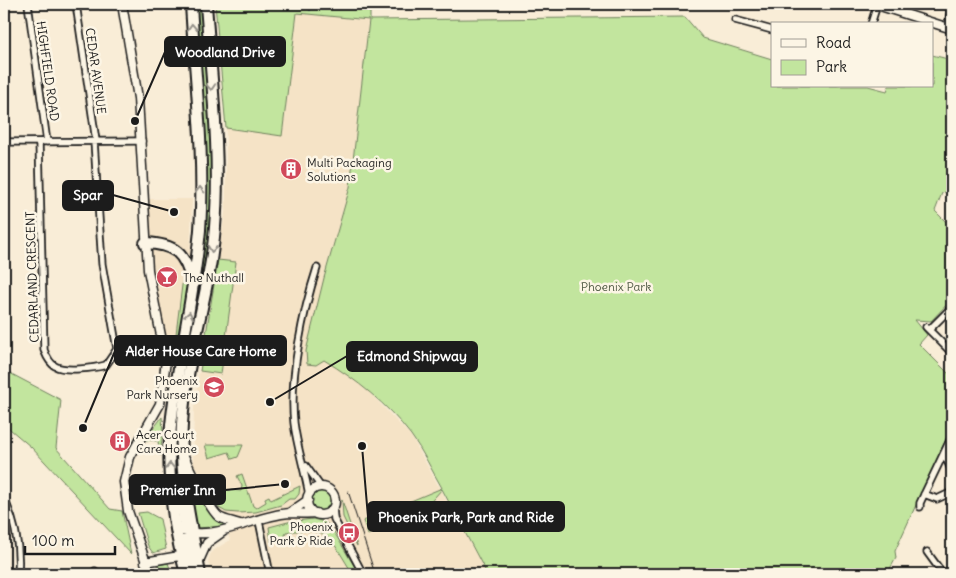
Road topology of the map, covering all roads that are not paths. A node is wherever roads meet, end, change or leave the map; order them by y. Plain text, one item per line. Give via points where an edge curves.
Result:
1 (28, 4) edge
2 (76, 4) edge
3 (122, 4) edge
4 (191, 4) edge
5 (206, 4) edge
6 (875, 4) edge
7 (952, 7) edge
8 (899, 8) edge
9 (735, 20) dead end
10 (872, 22) edge
11 (950, 28) edge
12 (771, 30) edge
13 (95, 141) junction
14 (142, 141) junction
15 (4, 142) edge
16 (39, 142) junction
17 (47, 142) junction
18 (145, 244) junction
19 (198, 247) junction
20 (180, 254) junction
21 (317, 268) dead end
22 (193, 291) junction
23 (952, 307) edge
24 (952, 353) edge
25 (952, 436) edge
26 (181, 450) junction
27 (944, 453) junction
28 (303, 462) junction
29 (952, 472) edge
30 (183, 482) junction
31 (196, 482) junction
32 (321, 487) junction
33 (952, 492) edge
34 (924, 494) junction
35 (308, 498) junction
36 (4, 499) edge
37 (333, 507) junction
38 (920, 507) dead end
39 (289, 513) junction
40 (316, 513) junction
41 (259, 520) junction
42 (242, 525) junction
43 (226, 530) junction
44 (184, 531) junction
45 (927, 552) dead end
46 (191, 557) junction
47 (146, 562) junction
48 (18, 574) edge
49 (150, 574) edge
50 (186, 574) edge
51 (192, 574) edge
52 (200, 574) edge
53 (270, 574) edge
54 (363, 574) edge
55 (943, 574) edge

1 - 17 street, HIGHFIELD ROAD
2 - 13 street, CEDAR AVENUE
3 - 14 street
19 -> 4 highway via 200,184
5 -> 26 highway via 216,209 211,258 184,401
6 - 8 street
6 - 10 street
7 - 11 street
8 - 11 street
9 - 12 street
13 - 14 street
13 - 16 street, CEDARLAND CRESCENT via 102,264 117,349 106,365 63,368 50,362 44,350
13 - 17 street
14 - 18 street
15 - 16 street
16 - 17 street
18 - 20 highway via 167,246
18 - 47 street via 154,308 164,345 165,374 160,404 130,457 124,482 128,511
19 - 20 highway
19 - 22 highway
20 - 22 highway
21 - 28 street via 305,310 294,401 294,425
44 -> 22 highway via 169,465 171,426
23 - 24 street via 928,328
25 - 27 street
26 - 30 highway
26 - 31 street
27 - 29 street
27 - 34 street
28 - 32 street
28 - 35 street
30 - 31 street
30 - 44 highway
31 - 42 street via 216,514
32 - 35 street via 314,489
32 - 37 street via 332,492
33 - 34 street via 936,500
34 - 38 street
35 - 39 street
35 - 40 street via 310,508
36 - 48 street via 17,539
37 - 40 street via 326,514
37 - 54 street via 334,519
39 - 40 street
39 - 41 street
41 - 42 street
41 - 53 street
42 - 43 street
43 - 44 street
43 - 46 street
44 - 46 highway
44 - 46 highway
45 - 55 street
46 - 47 street
46 - 50 highway
46 - 51 street
46 - 52 highway
47 - 49 street

